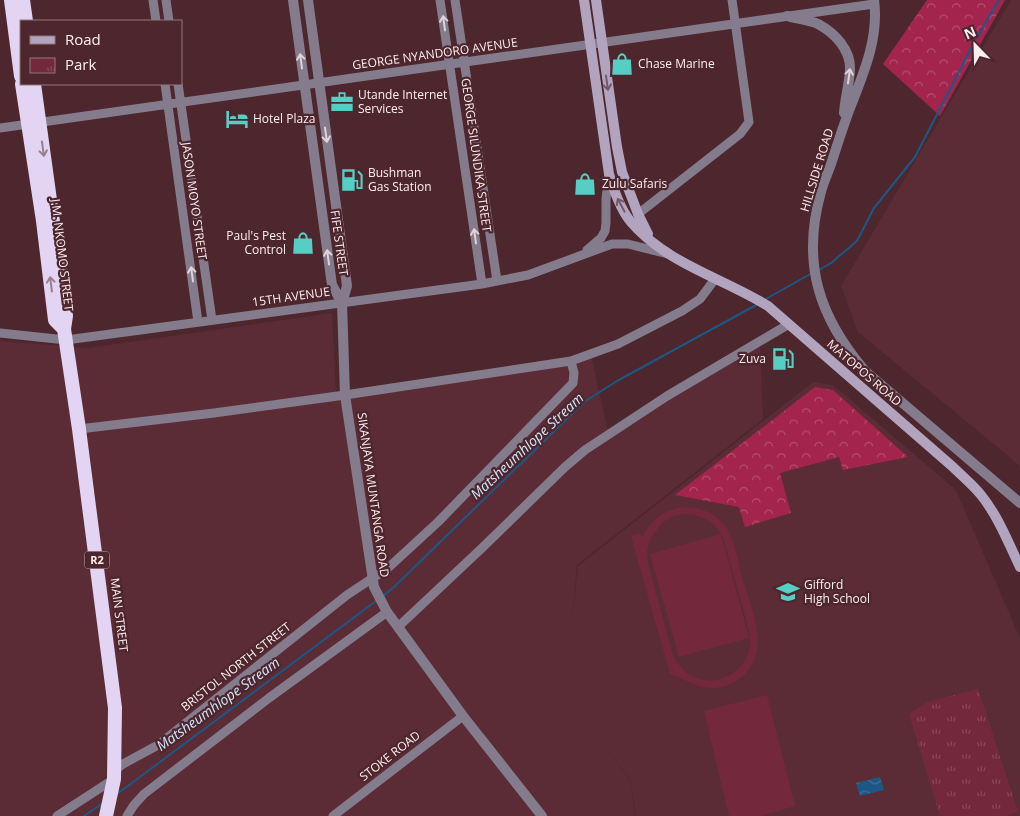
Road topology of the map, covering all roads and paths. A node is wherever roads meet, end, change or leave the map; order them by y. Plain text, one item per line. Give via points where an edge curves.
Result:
1 (11, 0) edge
2 (23, 0) edge
3 (153, 0) edge
4 (166, 0) edge
5 (293, 0) edge
6 (308, 0) edge
7 (440, 0) edge
8 (455, 0) edge
9 (584, 0) edge
10 (596, 0) edge
11 (732, 0) edge
12 (874, 2) edge
13 (788, 16) junction
14 (26, 20) edge
15 (156, 20) edge
16 (169, 20) edge
17 (735, 24) junction
18 (602, 43) junction
19 (590, 45) junction
20 (464, 63) junction
21 (450, 65) junction
22 (20, 68) edge
23 (319, 83) junction
24 (22, 85) edge
25 (34, 85) edge
26 (165, 85) edge
27 (178, 85) edge
28 (305, 85) junction
29 (181, 103) junction
30 (168, 104) junction
31 (34, 123) junction
32 (843, 124) junction
33 (0, 128) edge
34 (608, 174) junction
35 (638, 214) junction
36 (652, 241) junction
37 (672, 255) junction
38 (581, 256) junction
39 (715, 280) junction
40 (496, 281) junction
41 (482, 284) junction
42 (342, 303) junction
43 (212, 320) junction
44 (198, 322) junction
45 (789, 324) junction
46 (0, 333) edge
47 (65, 335) junction
48 (572, 361) junction
49 (345, 395) junction
50 (79, 429) junction
51 (1020, 503) edge
52 (1020, 567) edge
53 (373, 584) junction
54 (385, 609) junction
55 (398, 626) junction
56 (463, 716) junction
57 (113, 780) junction
58 (107, 813) edge
59 (57, 816) edge
60 (127, 816) edge
61 (333, 816) edge
62 (542, 816) edge

1 - 22 highway
2 - 14 highway
3 - 15 street
4 - 16 street
28 -> 5 street, FIFE STREET
6 - 23 street, FIFE STREET
21 -> 7 street, GEORGE SILUNDIKA STREET
8 - 20 street, GEORGE SILUNDIKA STREET
9 - 19 main road, MATOPOS ROAD
10 - 18 main road
11 - 17 street
12 - 13 street, GEORGE NYANDORO AVENUE
12 - 32 street, HILLSIDE ROAD via 874,32 869,56
13 - 17 street, GEORGE NYANDORO AVENUE
32 -> 13 street via 850,69 845,48 818,24
17 - 18 street, GEORGE NYANDORO AVENUE
17 - 35 street via 750,122 740,134
18 - 19 street, GEORGE NYANDORO AVENUE
18 -> 35 main road via 622,172
19 - 20 street, GEORGE NYANDORO AVENUE
19 - 34 main road, MATOPOS ROAD
20 - 21 street, GEORGE NYANDORO AVENUE
20 - 40 street, GEORGE SILUNDIKA STREET
21 - 23 street, GEORGE NYANDORO AVENUE
41 -> 21 street, GEORGE SILUNDIKA STREET
23 - 28 street, GEORGE NYANDORO AVENUE
23 -> 42 street, FIFE STREET via 347,286
24 - 31 highway, J.M. NKOMO STREET / R2
25 - 31 highway, J.M. NKOMO STREET / R2
26 - 30 street, JASON MOYO STREET
27 - 29 street, JASON MOYO STREET
28 - 29 street, GEORGE NYANDORO AVENUE
42 -> 28 street, FIFE STREET via 332,285
29 - 30 street, GEORGE NYANDORO AVENUE
29 - 43 street, JASON MOYO STREET
30 - 31 street, GEORGE NYANDORO AVENUE
44 -> 30 street, JASON MOYO STREET
31 - 33 street, GEORGE NYANDORO AVENUE
31 - 47 highway, J.M. NKOMO STREET / R2 via 66,316
32 - 51 street, HILLSIDE ROAD via 814,220 813,264 818,291 834,328 865,372
36 -> 34 main road, MATOPOS ROAD via 630,222
34 - 38 street, 15TH AVENUE via 605,231
35 - 36 main road
36 - 37 main road, MATOPOS ROAD
37 - 38 street, 15TH AVENUE via 628,244 612,244
37 - 39 main road, MATOPOS ROAD
38 - 40 street, 15TH AVENUE via 528,275
39 - 45 main road, MATOPOS ROAD via 753,297
39 - 48 street via 700,299 682,311 618,344
40 - 41 street, 15TH AVENUE
41 - 42 street, 15TH AVENUE
42 - 43 street, 15TH AVENUE
42 - 49 street, SIKANJAYA MUNTANGA ROAD
43 - 44 street, 15TH AVENUE
44 - 47 street, 15TH AVENUE
45 - 52 main road, MATOPOS ROAD via 980,493
45 - 55 street via 667,396 584,450
46 - 47 street, 15TH AVENUE
47 - 50 highway, MAIN STREET / R2
48 - 49 street
48 - 53 street, BRISTOL NORTH STREET via 573,383
49 - 50 street
49 - 53 street, SIKANJAYA MUNTANGA ROAD
50 - 57 highway, MAIN STREET / R2 via 115,708
53 - 54 street, SIKANJAYA MUNTANGA ROAD
53 - 57 street, BRISTOL NORTH STREET via 348,595 166,739 123,764
54 - 55 street, SIKANJAYA MUNTANGA ROAD
54 - 60 street via 144,794
55 - 56 street, SIKANJAYA MUNTANGA ROAD
56 - 61 street, STOKE ROAD
56 - 62 street, SIKANJAYA MUNTANGA ROAD
57 - 58 highway, MAIN STREET / R2
57 - 59 street, BRISTOL NORTH STREET

